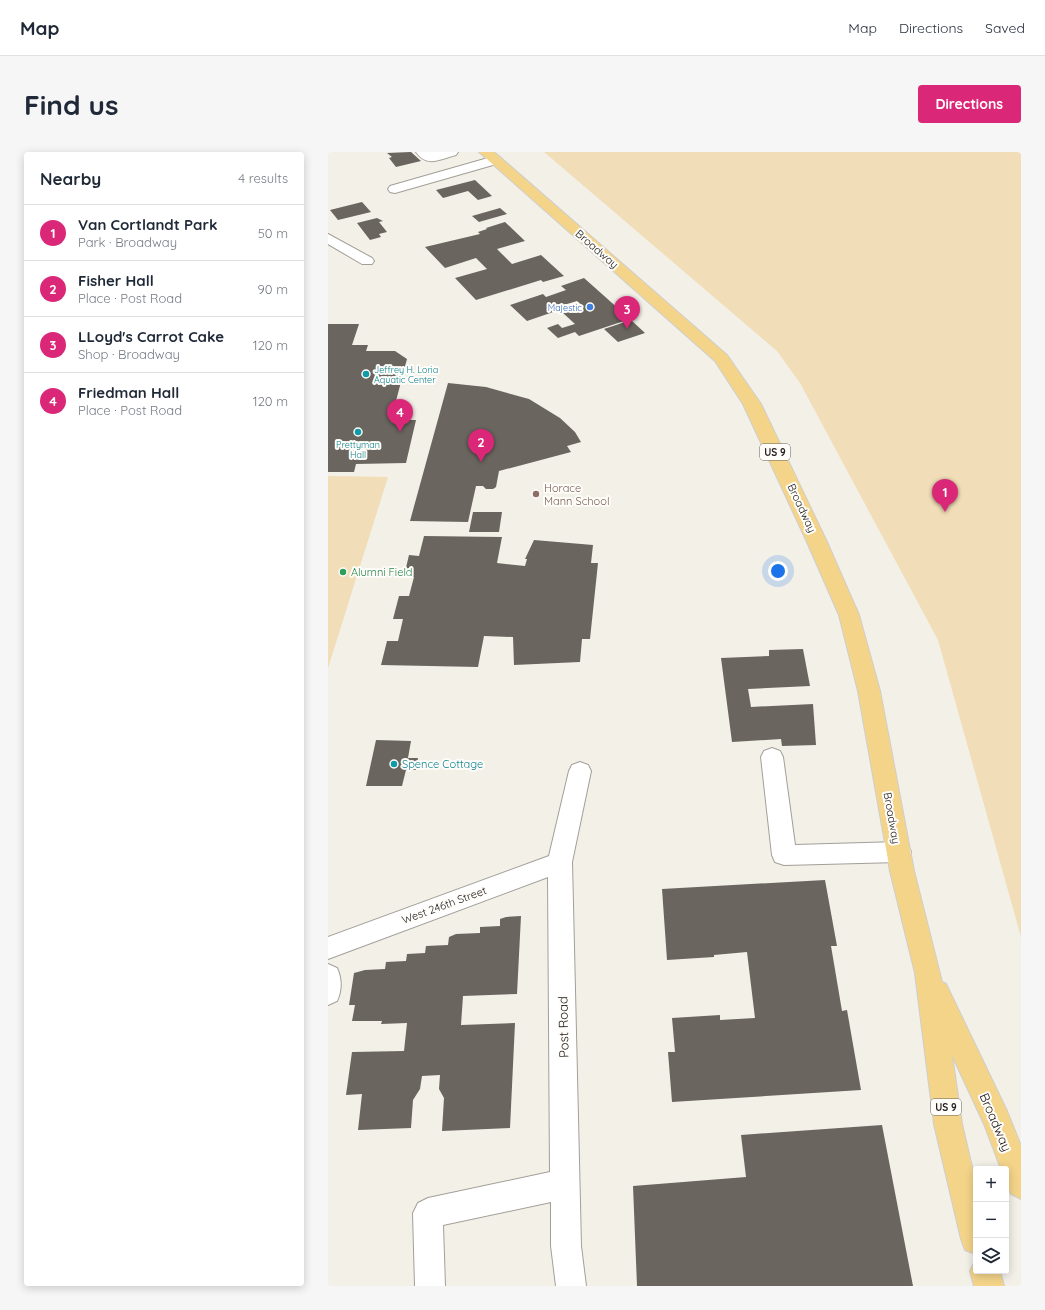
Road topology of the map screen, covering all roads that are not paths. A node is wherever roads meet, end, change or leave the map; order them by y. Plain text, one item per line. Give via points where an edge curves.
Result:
1 (423, 152) edge
2 (451, 152) edge
3 (491, 156) edge
4 (395, 189) dead end
5 (328, 238) edge
6 (368, 261) dead end
7 (772, 757) dead end
8 (580, 771) dead end
9 (898, 852) junction
10 (560, 862) junction
11 (328, 948) edge
12 (928, 973) junction
13 (328, 976) edge
14 (328, 993) edge
15 (565, 1184) junction
16 (1021, 1184) edge
17 (976, 1238) edge
18 (986, 1274) edge
19 (430, 1286) edge
20 (571, 1286) edge
21 (989, 1286) edge

1 - 2 street via 428,158
3 - 4 street
3 - 9 main road, Broadway / US 9 via 721,358 752,404 849,615 869,691
5 - 6 street
7 - 9 street via 784,855
8 - 10 street, Post Road
9 - 12 main road, Broadway / US 9 via 914,925
10 - 11 street, West 246th Street
10 - 15 street, Post Road
12 - 16 main road, Broadway / US 9 via 997,1121
12 - 17 main road, Broadway / US 9 via 948,1124
13 - 14 street
15 - 19 street via 428,1213
15 - 20 street, Post Road via 566,1246
18 - 21 main road

